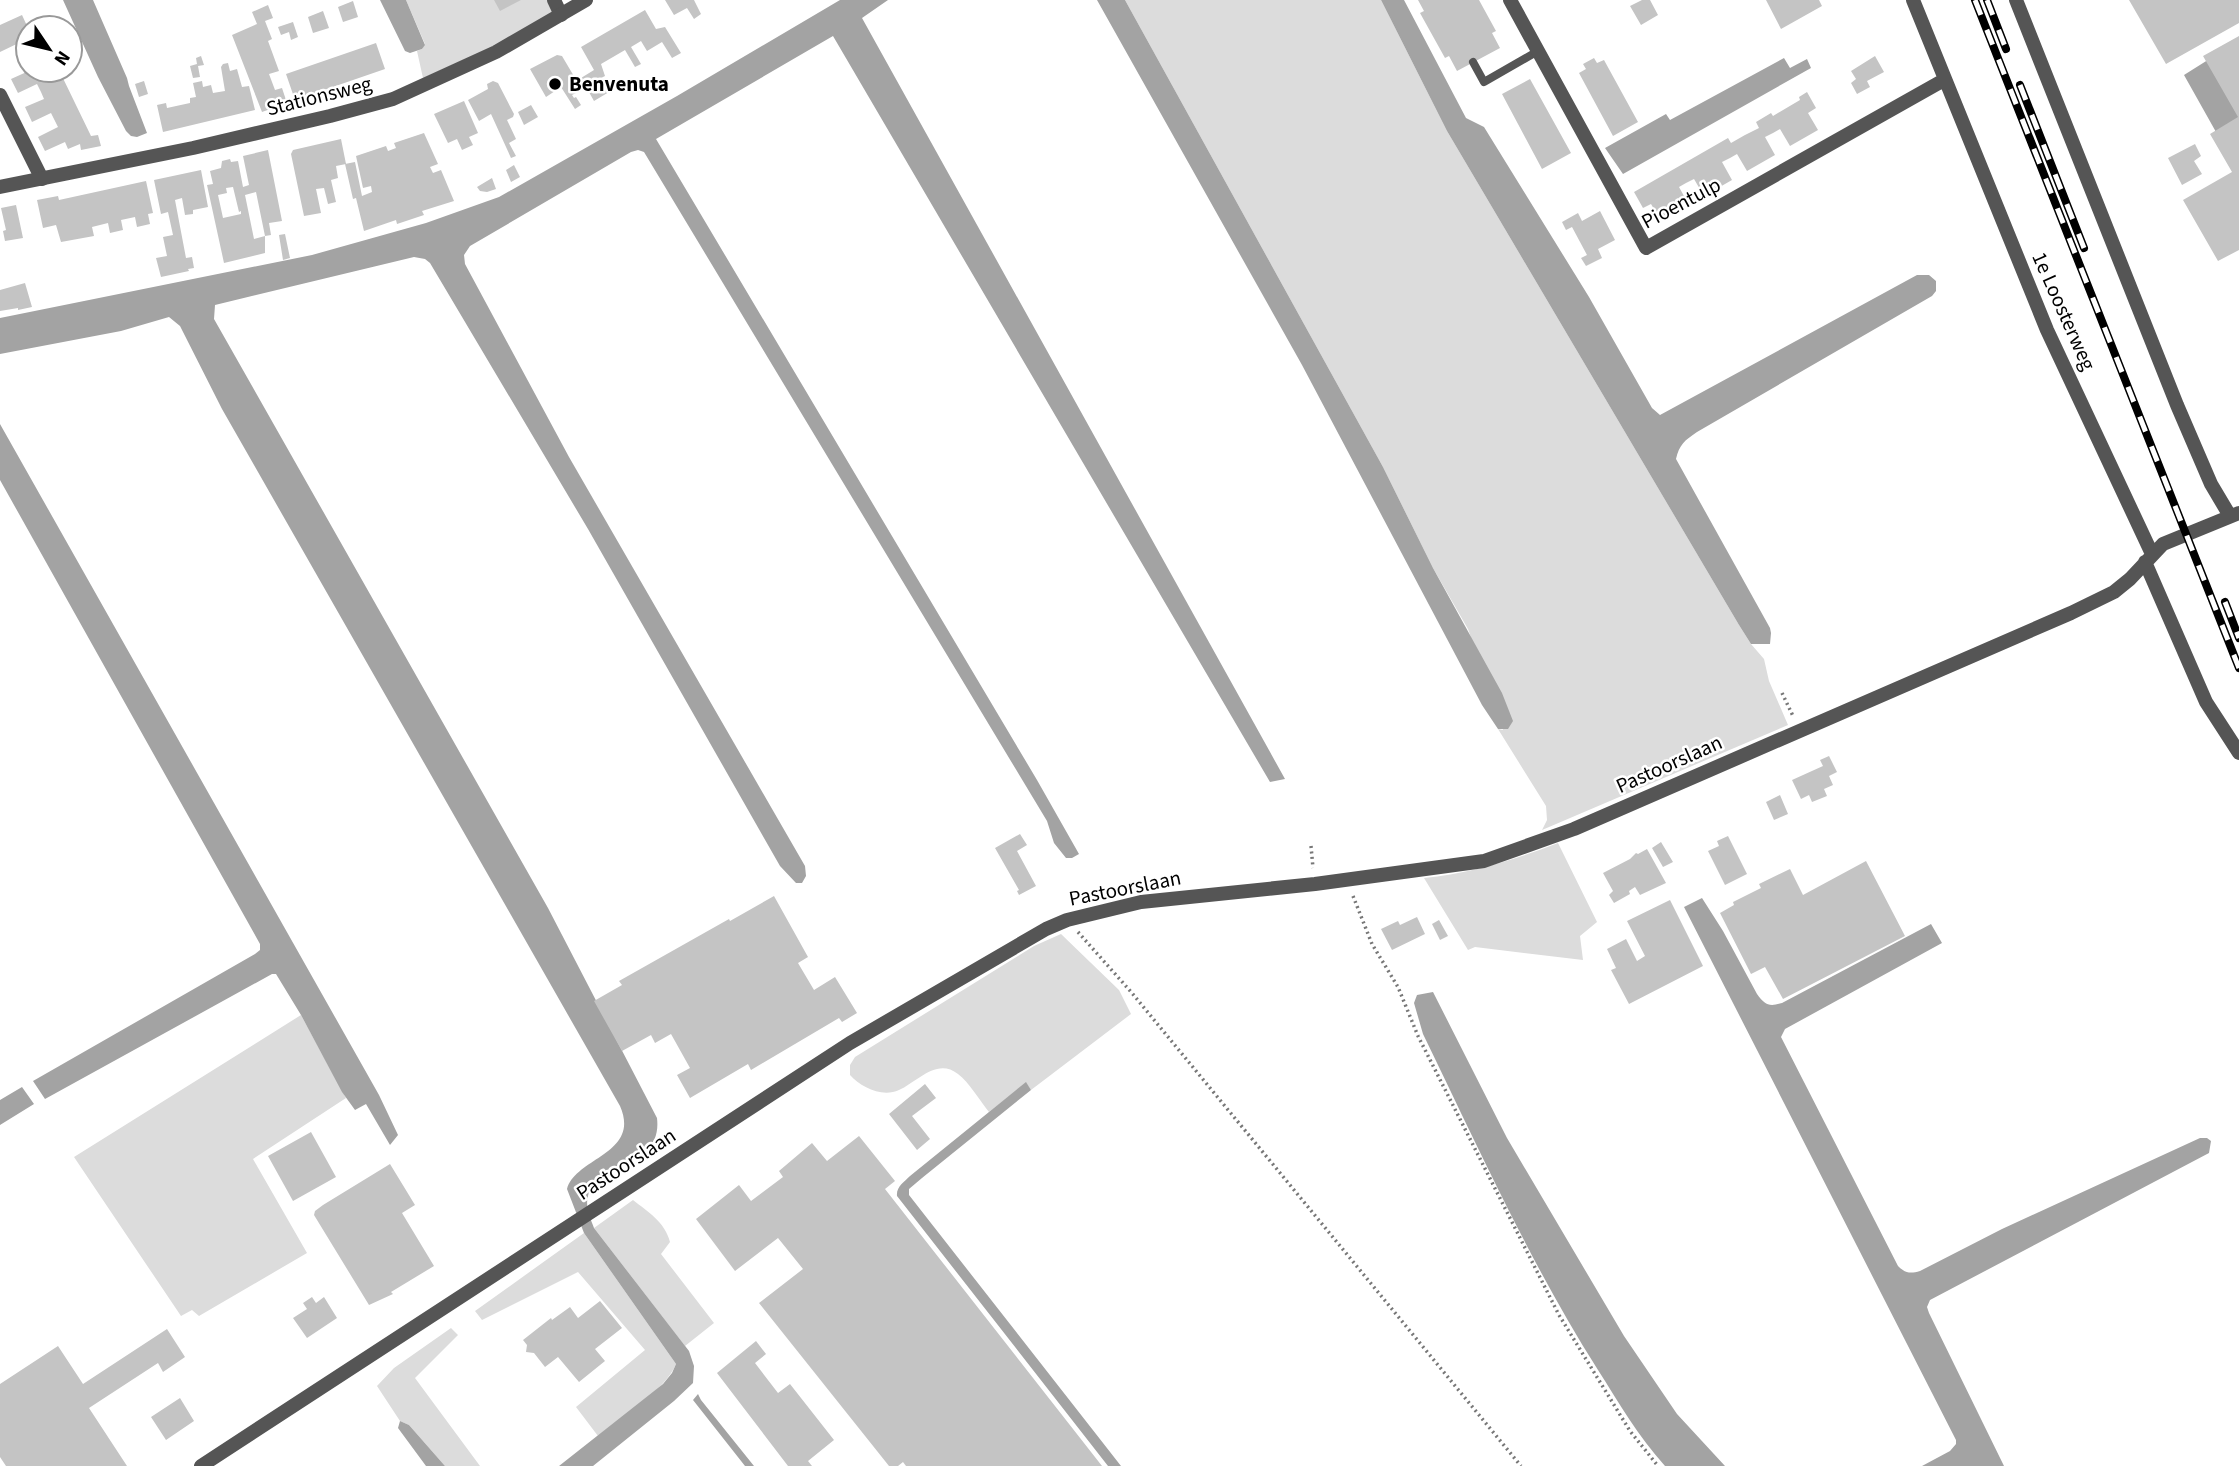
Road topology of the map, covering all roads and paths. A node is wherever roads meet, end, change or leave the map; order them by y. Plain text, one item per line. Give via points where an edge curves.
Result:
1 (554, 0) edge
2 (586, 0) edge
3 (1510, 0) edge
4 (1913, 0) edge
5 (2016, 0) edge
6 (561, 15) junction
7 (1538, 51) junction
8 (1473, 62) dead end
9 (1944, 80) junction
10 (0, 95) edge
11 (42, 179) junction
12 (0, 187) edge
13 (2234, 515) edge
14 (2149, 558) junction
15 (1782, 693) dead end
16 (1799, 730) junction
17 (2239, 753) edge
18 (1311, 846) dead end
19 (1349, 878) junction
20 (1315, 884) junction
21 (1067, 920) junction
22 (201, 1466) edge
23 (1521, 1466) edge
24 (1658, 1466) edge

1 - 6 street
2 - 6 street, Stationsweg
3 - 7 street, Pioentulp
4 - 9 street, 1e Loosterweg
5 - 13 street via 2177,405 2211,484
6 - 11 street, Stationsweg via 496,52 393,99
7 - 8 lane via 1484,82
7 - 9 street, Pioentulp via 1646,248
9 - 14 street, 1e Loosterweg via 2047,330
10 - 11 street
11 - 12 street, Stationsweg
13 - 14 street via 2163,544
14 - 16 street, Pastoorslaan via 2114,592
14 - 17 street via 2206,702
15 - 16 path
16 - 19 street, Pastoorslaan via 1574,829 1484,861
18 - 20 path
19 - 20 street, Pastoorslaan
19 - 24 path via 1371,944 1398,987 1528,1257 1603,1388
20 - 21 street, Pastoorslaan via 1141,902
21 - 22 street, Pastoorslaan via 850,1043
21 - 23 path

